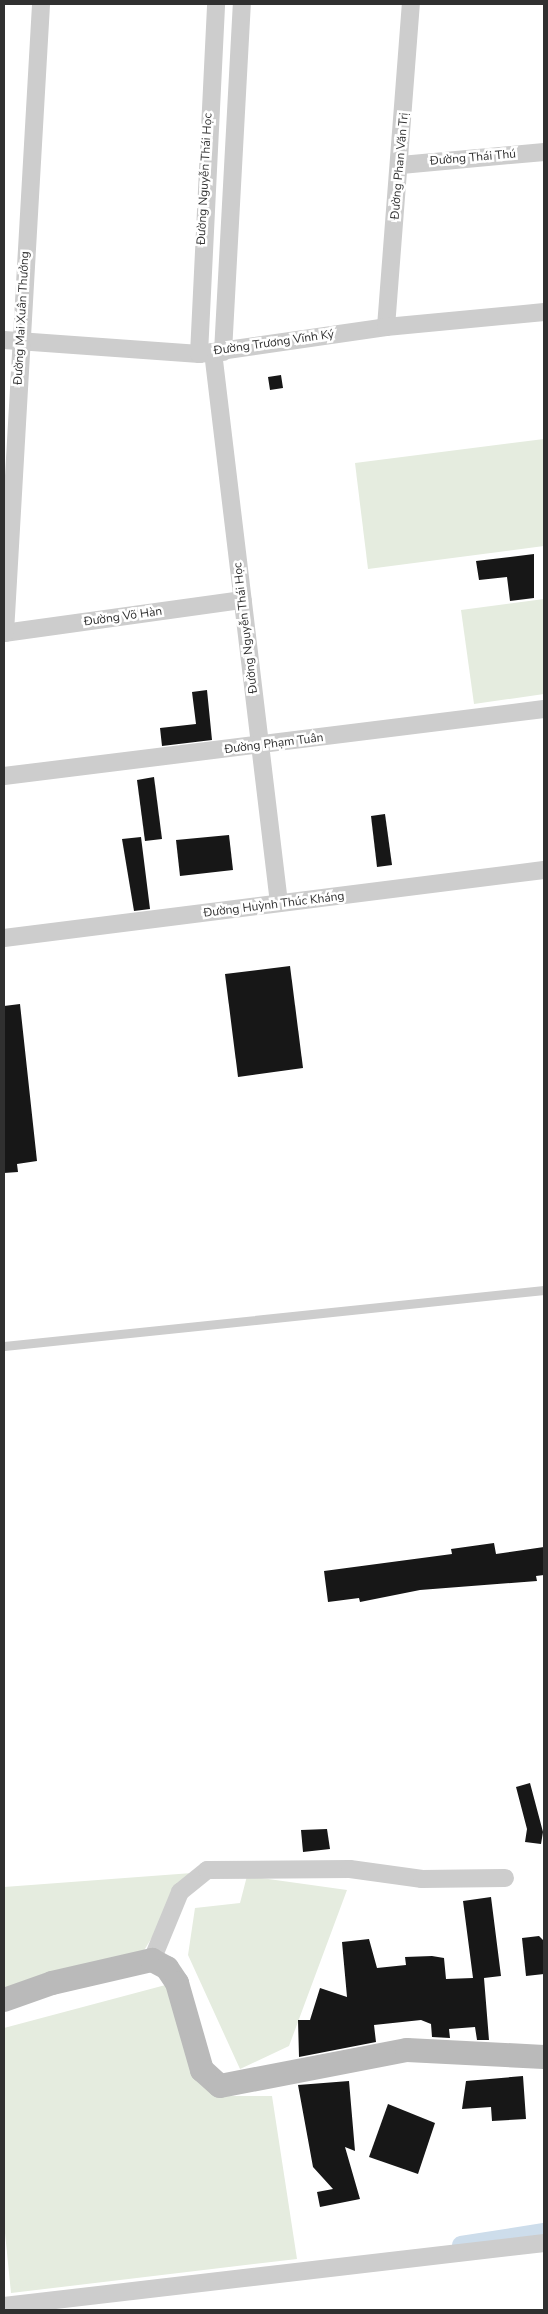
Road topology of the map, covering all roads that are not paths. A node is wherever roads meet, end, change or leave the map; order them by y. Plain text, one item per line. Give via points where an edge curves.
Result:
1 (41, 4) edge
2 (216, 4) edge
3 (242, 4) edge
4 (411, 4) edge
5 (544, 152) edge
6 (401, 165) junction
7 (544, 312) edge
8 (386, 327) junction
9 (12, 341) edge
10 (212, 352) junction
11 (243, 600) junction
12 (5, 633) edge
13 (544, 708) edge
14 (260, 746) junction
15 (4, 776) edge
16 (544, 870) edge
17 (279, 903) junction
18 (4, 938) edge
19 (544, 1290) edge
20 (4, 1346) edge
21 (506, 1878) dead end
22 (152, 1960) junction
23 (4, 2000) edge
24 (544, 2057) edge
25 (544, 2243) edge
26 (4, 2306) edge

1 - 9 street, Đường Mai Xuân Thưởng
2 - 10 street, Đường Nguyễn Thái Học
3 - 10 street, Đường Nguyễn Thái Học
4 - 6 street, Đường Phan Văn Trị
5 - 6 street, Đường Thái Thú
6 - 8 street, Đường Phan Văn Trị
7 - 8 street, Đường Trương Vĩnh Ký
8 - 10 street, Đường Trương Vĩnh Ký
9 - 10 street, Đường Trương Vĩnh Ký
9 - 12 street, Đường Mai Xuân Thưởng
10 - 11 street, Đường Nguyễn Thái Học
11 - 12 street, Đường Võ Hàn
11 - 14 street, Đường Nguyễn Thái Học
13 - 14 street, Đường Phạm Tuân
14 - 15 street, Đường Phạm Tuân
14 - 17 street, Đường Nguyễn Thái Học
16 - 17 street, Đường Huỳnh Thúc Kháng
17 - 18 street, Đường Huỳnh Thúc Kháng
19 - 20 lane
21 - 22 street via 422,1879 350,1869 207,1870 180,1892
22 - 23 street via 52,1983
22 - 24 street via 167,1968 177,1983 202,2070 220,2086 407,2050
25 - 26 street

